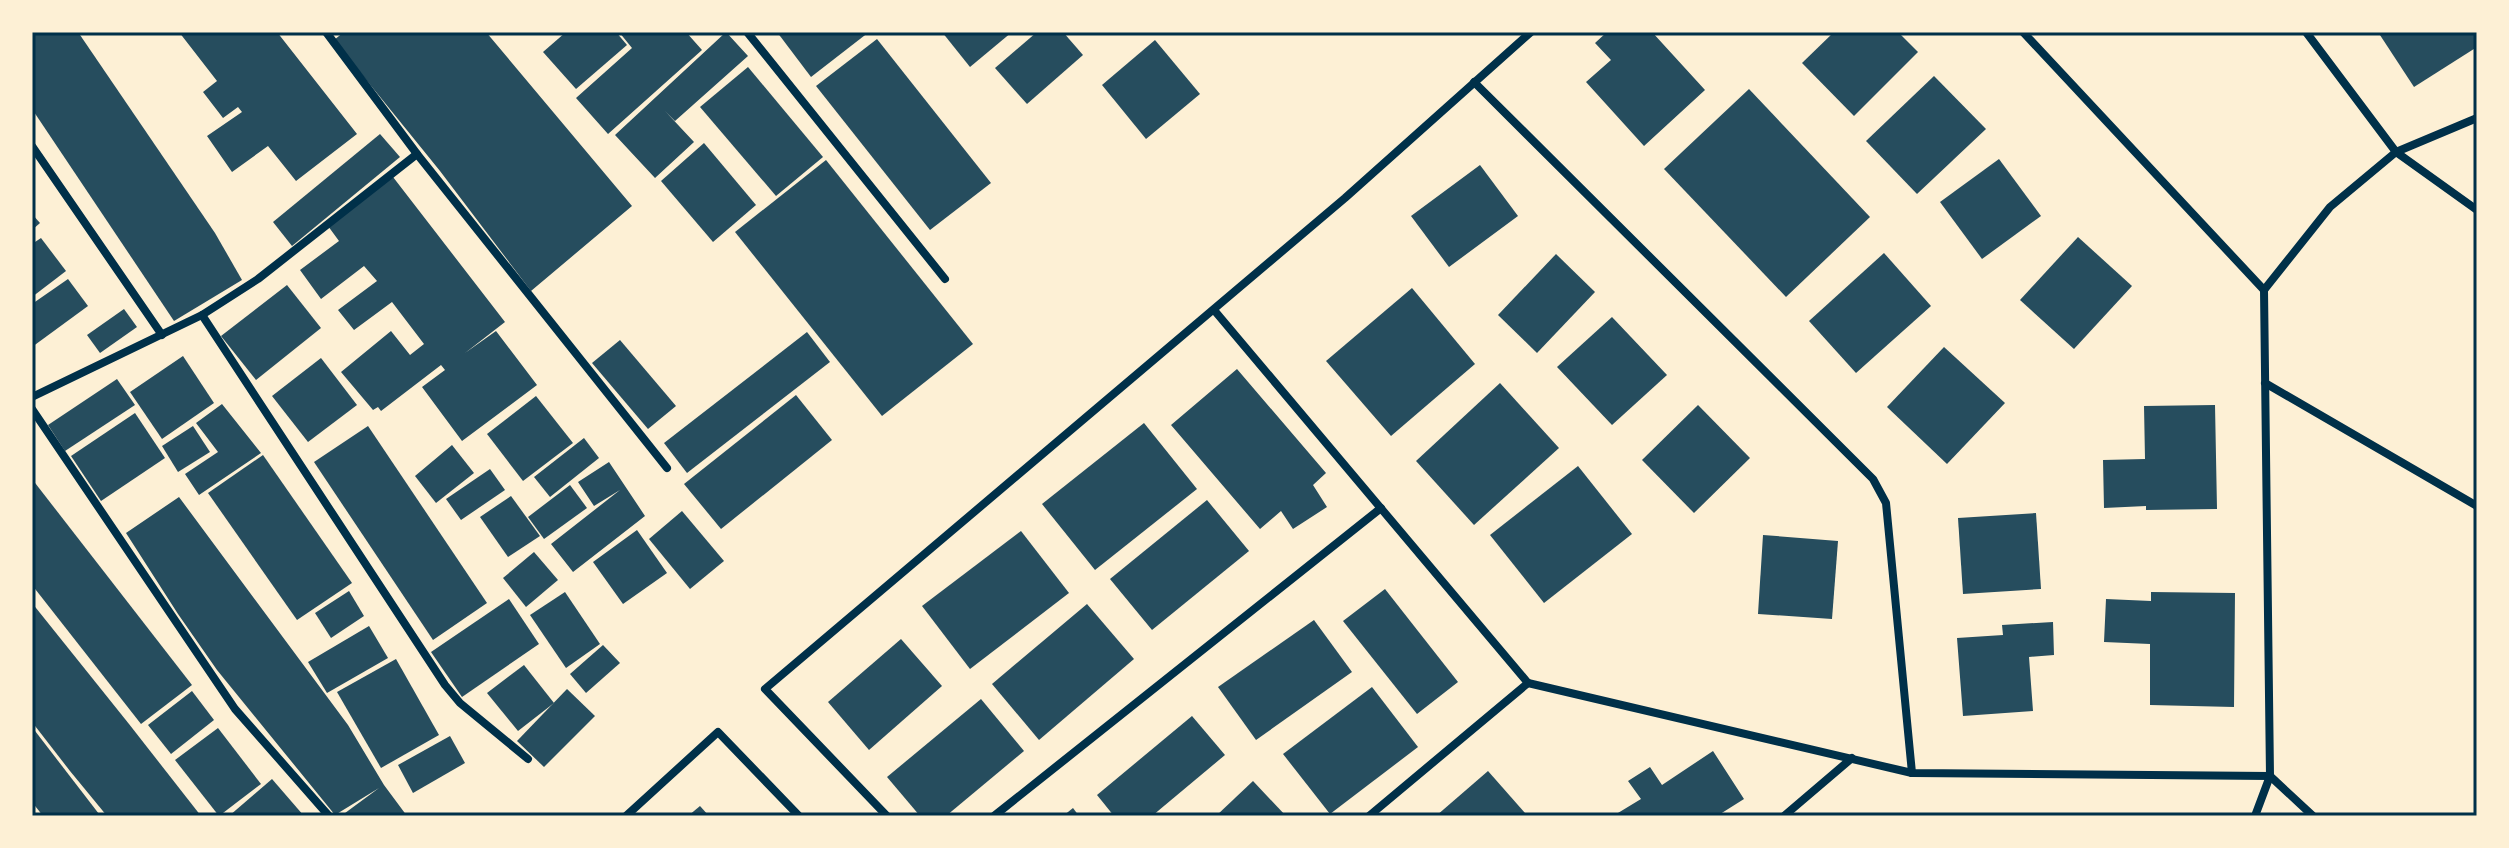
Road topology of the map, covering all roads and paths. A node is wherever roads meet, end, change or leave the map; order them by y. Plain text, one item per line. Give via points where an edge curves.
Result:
1 (326, 32) edge
2 (747, 32) edge
3 (1531, 32) edge
4 (2023, 32) edge
5 (2306, 32) edge
6 (1474, 82) junction
7 (2477, 118) edge
8 (32, 146) edge
9 (2396, 152) junction
10 (417, 154) junction
11 (2477, 210) edge
12 (945, 279) dead end
13 (2264, 290) junction
14 (1214, 310) junction
15 (202, 315) junction
16 (162, 335) junction
17 (2265, 383) junction
18 (32, 397) edge
19 (32, 409) edge
20 (667, 468) dead end
21 (2477, 506) edge
22 (1381, 508) junction
23 (1528, 683) junction
24 (1852, 758) junction
25 (528, 759) dead end
26 (1912, 773) junction
27 (2270, 776) junction
28 (329, 816) edge
29 (626, 816) edge
30 (799, 816) edge
31 (887, 816) edge
32 (994, 816) edge
33 (1369, 816) edge
34 (1784, 816) edge
35 (2255, 816) edge
36 (2313, 816) edge

1 - 10 street
2 - 12 street
3 - 6 street
4 - 13 street
5 - 9 street
6 - 14 street
6 - 26 street via 1881,491
7 - 9 street
8 - 16 street
9 - 11 street
9 - 13 street via 2330,207
10 - 15 street via 258,279
10 - 20 street
13 - 17 street
14 - 22 street
14 - 31 street via 765,689
15 - 16 street
15 - 25 street via 445,685
16 - 18 street
17 - 21 street
17 - 27 street
19 - 28 street via 235,709
22 - 23 street
22 - 32 street
23 - 24 street
23 - 33 street
24 - 26 street
24 - 34 street
26 - 27 street
27 - 35 street
27 - 36 street
29 - 30 street via 718,732

